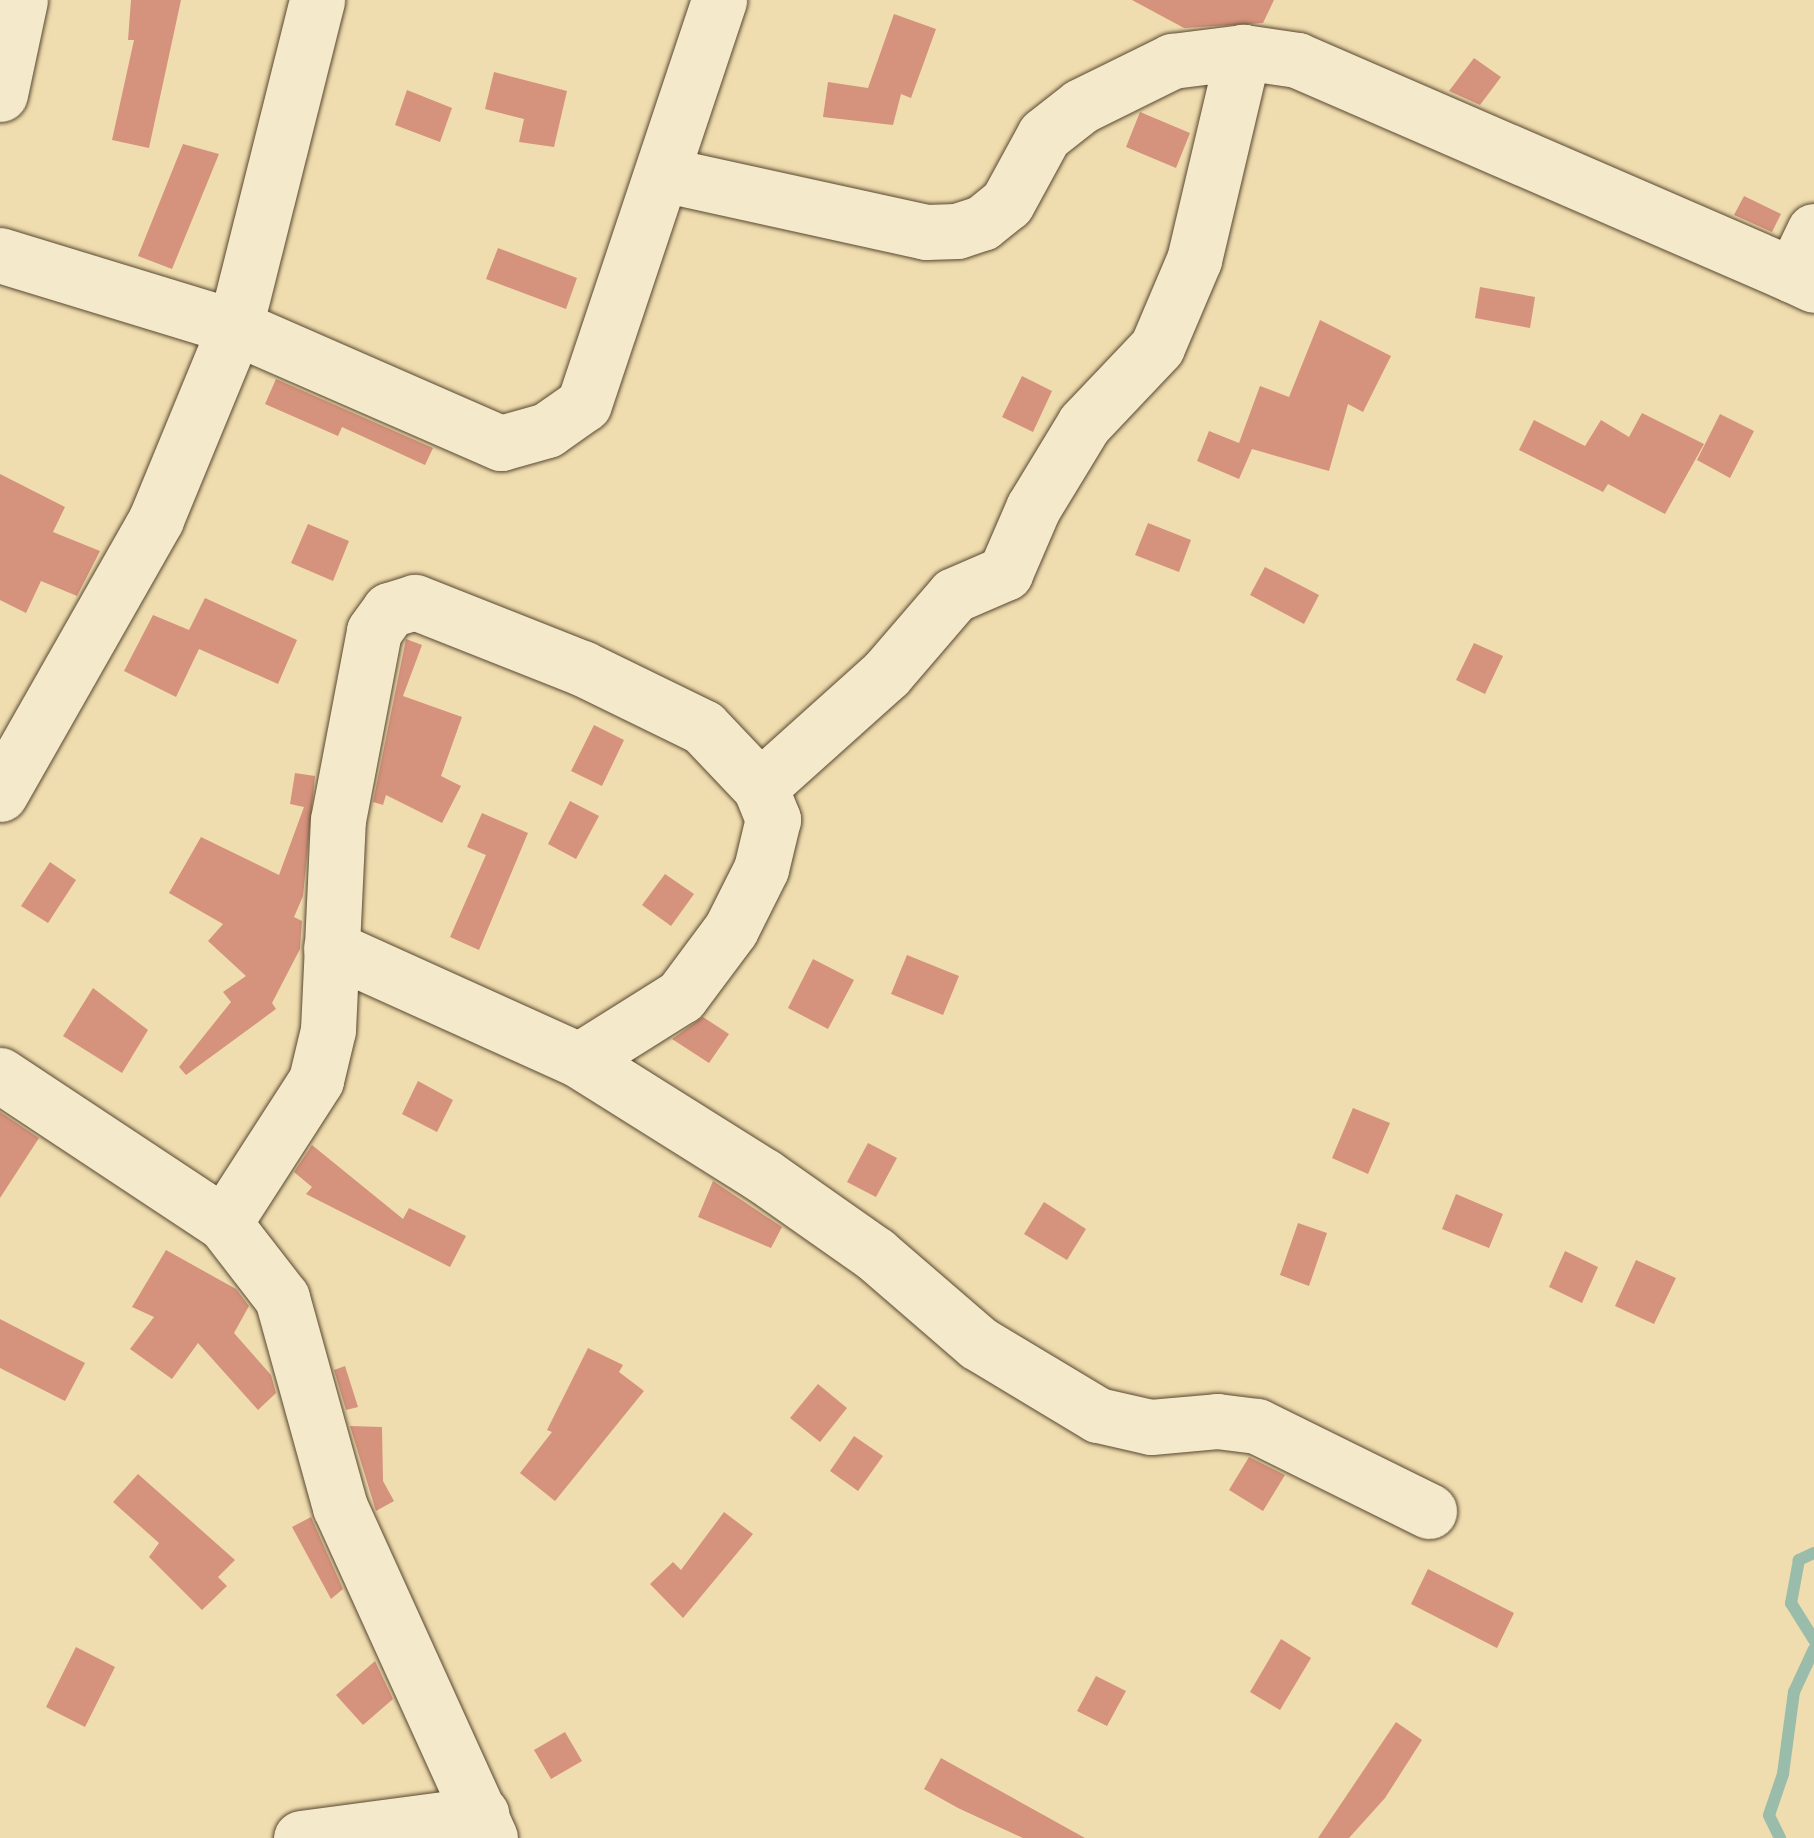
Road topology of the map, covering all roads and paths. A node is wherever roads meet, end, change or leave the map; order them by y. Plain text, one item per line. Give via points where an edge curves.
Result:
1 (20, 0) edge
2 (317, 0) edge
3 (719, 0) edge
4 (1243, 52) junction
5 (0, 94) edge
6 (662, 174) junction
7 (0, 255) edge
8 (1807, 264) edge
9 (235, 328) junction
10 (760, 787) junction
11 (0, 794) edge
12 (331, 948) junction
13 (579, 1060) junction
14 (0, 1074) edge
15 (224, 1222) junction
16 (1429, 1511) dead end
17 (486, 1826) edge
18 (301, 1838) edge

1 - 5 street
2 - 9 street
3 - 6 street
4 - 6 street via 1172,61 1082,106 1044,135 1007,203 957,232 908,228
4 - 8 street via 1297,60
4 - 10 street via 1194,260 1157,347 1084,424 1033,508 1006,572 954,595 886,674
6 - 9 street via 584,404 547,430 501,443
7 - 9 street
9 - 11 street via 156,519
10 - 12 street via 703,727 582,668 415,602 389,610 374,631 338,820
10 - 13 street via 774,820 762,869 731,929 682,996
12 - 13 street
12 - 15 street via 328,1030 316,1080
13 - 16 street via 764,1176 875,1254 978,1343 1098,1416 1151,1427 1217,1421 1257,1426
14 - 15 street
15 - 17 street via 282,1298 340,1507
17 - 18 street

